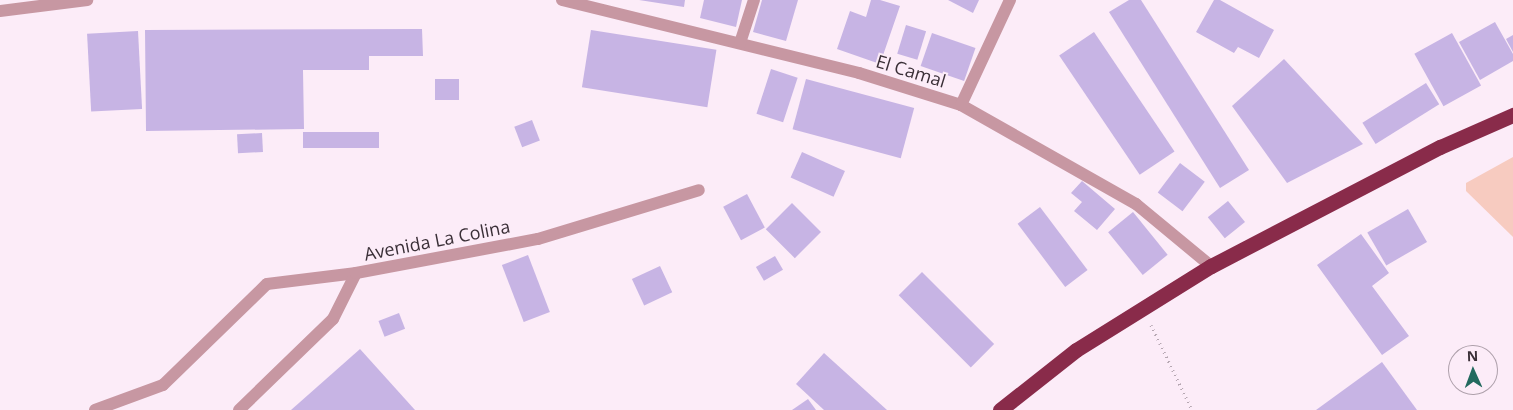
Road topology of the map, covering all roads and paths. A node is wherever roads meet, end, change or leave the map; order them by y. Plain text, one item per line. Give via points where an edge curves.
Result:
1 (87, 0) edge
2 (562, 0) edge
3 (754, 0) edge
4 (1010, 0) edge
5 (0, 11) edge
6 (740, 44) junction
7 (961, 104) junction
8 (1513, 115) edge
9 (699, 190) dead end
10 (1211, 266) junction
11 (356, 273) junction
12 (1142, 309) junction
13 (95, 410) edge
14 (239, 410) edge
15 (1000, 410) edge
16 (1192, 410) edge

1 - 5 street
2 - 6 street, El Camal
3 - 6 street
4 - 7 street
6 - 7 street, El Camal via 859,73
7 - 10 street, El Camal via 1136,204
8 - 10 highway via 1440,146
9 - 11 street, Avenida La Colina via 538,239
10 - 12 highway
11 - 13 street via 267,284 163,385
11 - 14 street, Avenida La Colina via 333,319
12 - 15 highway via 1076,350
12 - 16 path

